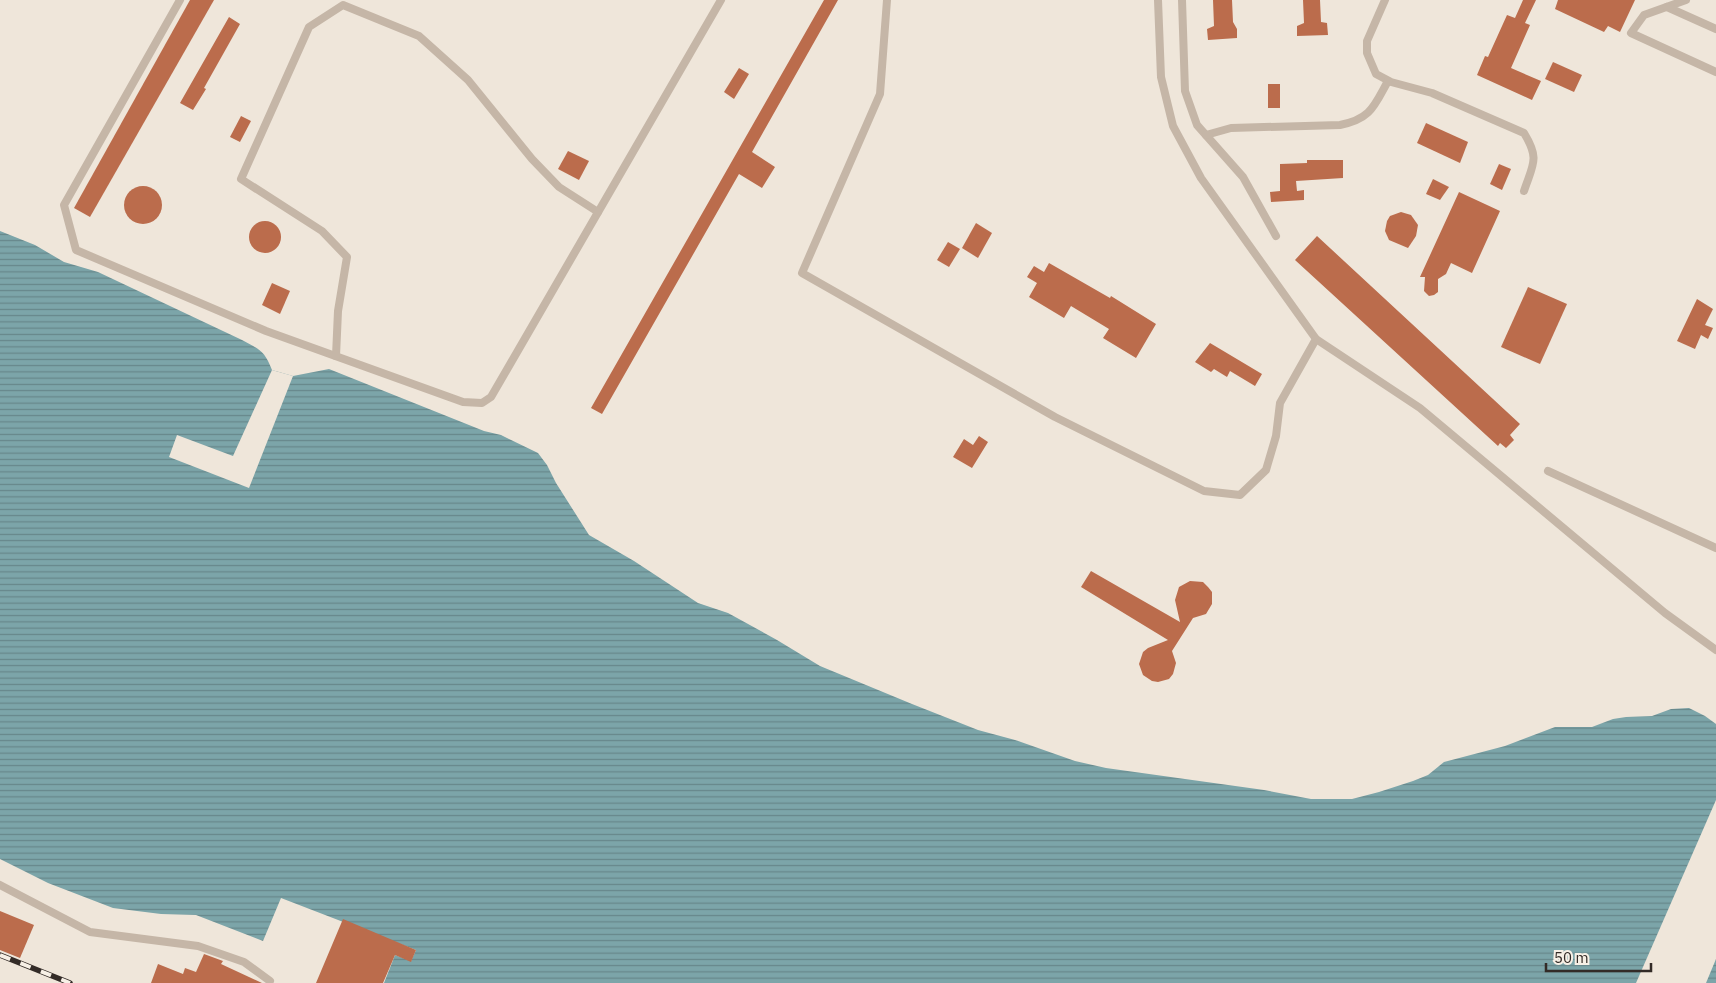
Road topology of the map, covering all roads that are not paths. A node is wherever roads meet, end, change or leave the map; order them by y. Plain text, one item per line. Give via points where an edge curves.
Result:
1 (180, 0) edge
2 (721, 0) edge
3 (887, 0) edge
4 (1158, 0) edge
5 (1182, 0) edge
6 (1385, 0) edge
7 (1686, 0) edge
8 (1667, 7) junction
9 (1716, 30) edge
10 (1716, 72) edge
11 (1388, 80) junction
12 (1206, 135) junction
13 (1524, 191) dead end
14 (598, 212) junction
15 (1276, 236) dead end
16 (1316, 339) junction
17 (336, 356) junction
18 (1548, 471) dead end
19 (1716, 548) edge
20 (1716, 650) edge
21 (0, 885) edge
22 (270, 981) dead end

1 - 17 lane via 64,206 76,250 266,331
2 - 14 lane
3 - 16 lane via 880,94 802,273 1055,417 1204,491 1240,496 1266,470 1276,436 1280,403
4 - 16 lane via 1161,77 1173,126 1201,178
5 - 12 lane via 1185,91 1198,125
6 - 11 lane via 1367,40 1367,53 1376,74
7 - 8 lane
8 - 9 lane
8 - 10 lane via 1644,15 1632,33
11 - 12 lane via 1373,109 1355,122 1231,128
11 - 13 lane via 1432,93 1524,133 1536,158
12 - 15 lane via 1243,178
14 - 17 lane via 491,397 482,403 464,402
14 - 17 lane via 560,187 532,159 468,80 419,36 342,4 309,26 241,179 322,231 347,257 338,311
16 - 20 lane via 1420,408 1665,613
18 - 19 lane
21 - 22 lane via 90,932 198,946 244,962

